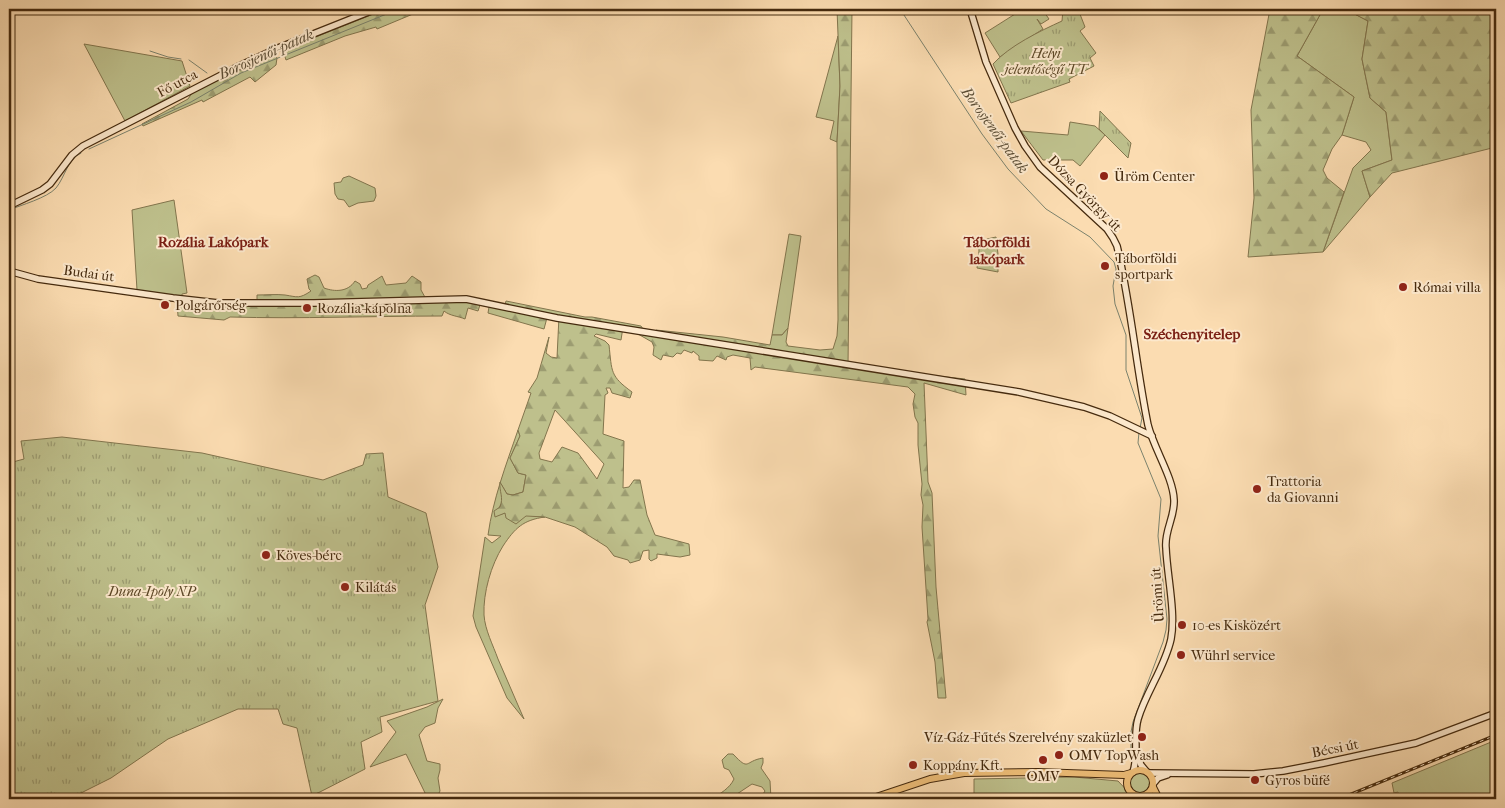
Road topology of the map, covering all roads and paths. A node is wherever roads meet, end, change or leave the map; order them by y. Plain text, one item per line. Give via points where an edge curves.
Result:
1 (376, 9) edge
2 (970, 9) edge
3 (9, 206) edge
4 (9, 271) edge
5 (1152, 436) junction
6 (1496, 713) edge
7 (1135, 751) junction
8 (1132, 772) junction
9 (1147, 772) junction
10 (1105, 774) junction
11 (1172, 774) junction
12 (1127, 785) junction
13 (1153, 786) junction
14 (1145, 795) junction
15 (1496, 797) edge
16 (870, 799) edge
17 (1154, 799) edge
18 (1159, 799) edge
19 (1492, 799) edge

1 - 3 street, Fő utca via 234,68 83,146 50,184
2 - 5 street, Dózsa György út via 986,62 1025,146 1040,166 1107,229 1117,246
4 - 5 street, Budai út via 38,279 218,303 466,299 557,318 1019,392 1084,407
5 - 7 street, Ürömi út via 1174,500 1165,546 1172,632 1168,650 1138,718
6 - 11 street, Bécsi út via 1416,743 1324,764 1257,774
7 - 8 street, Ürömi út
7 - 9 street
8 - 9 main road
8 - 10 main road
8 - 12 main road
9 - 11 street, Bécsi út
9 - 13 main road via 1152,777
10 - 12 main road
10 - 16 main road via 964,773 930,779
11 - 13 street, Bécsi út via 1160,777
12 - 14 main road via 1133,794
13 - 14 main road
13 - 18 main road
14 - 17 main road
15 - 19 main road

